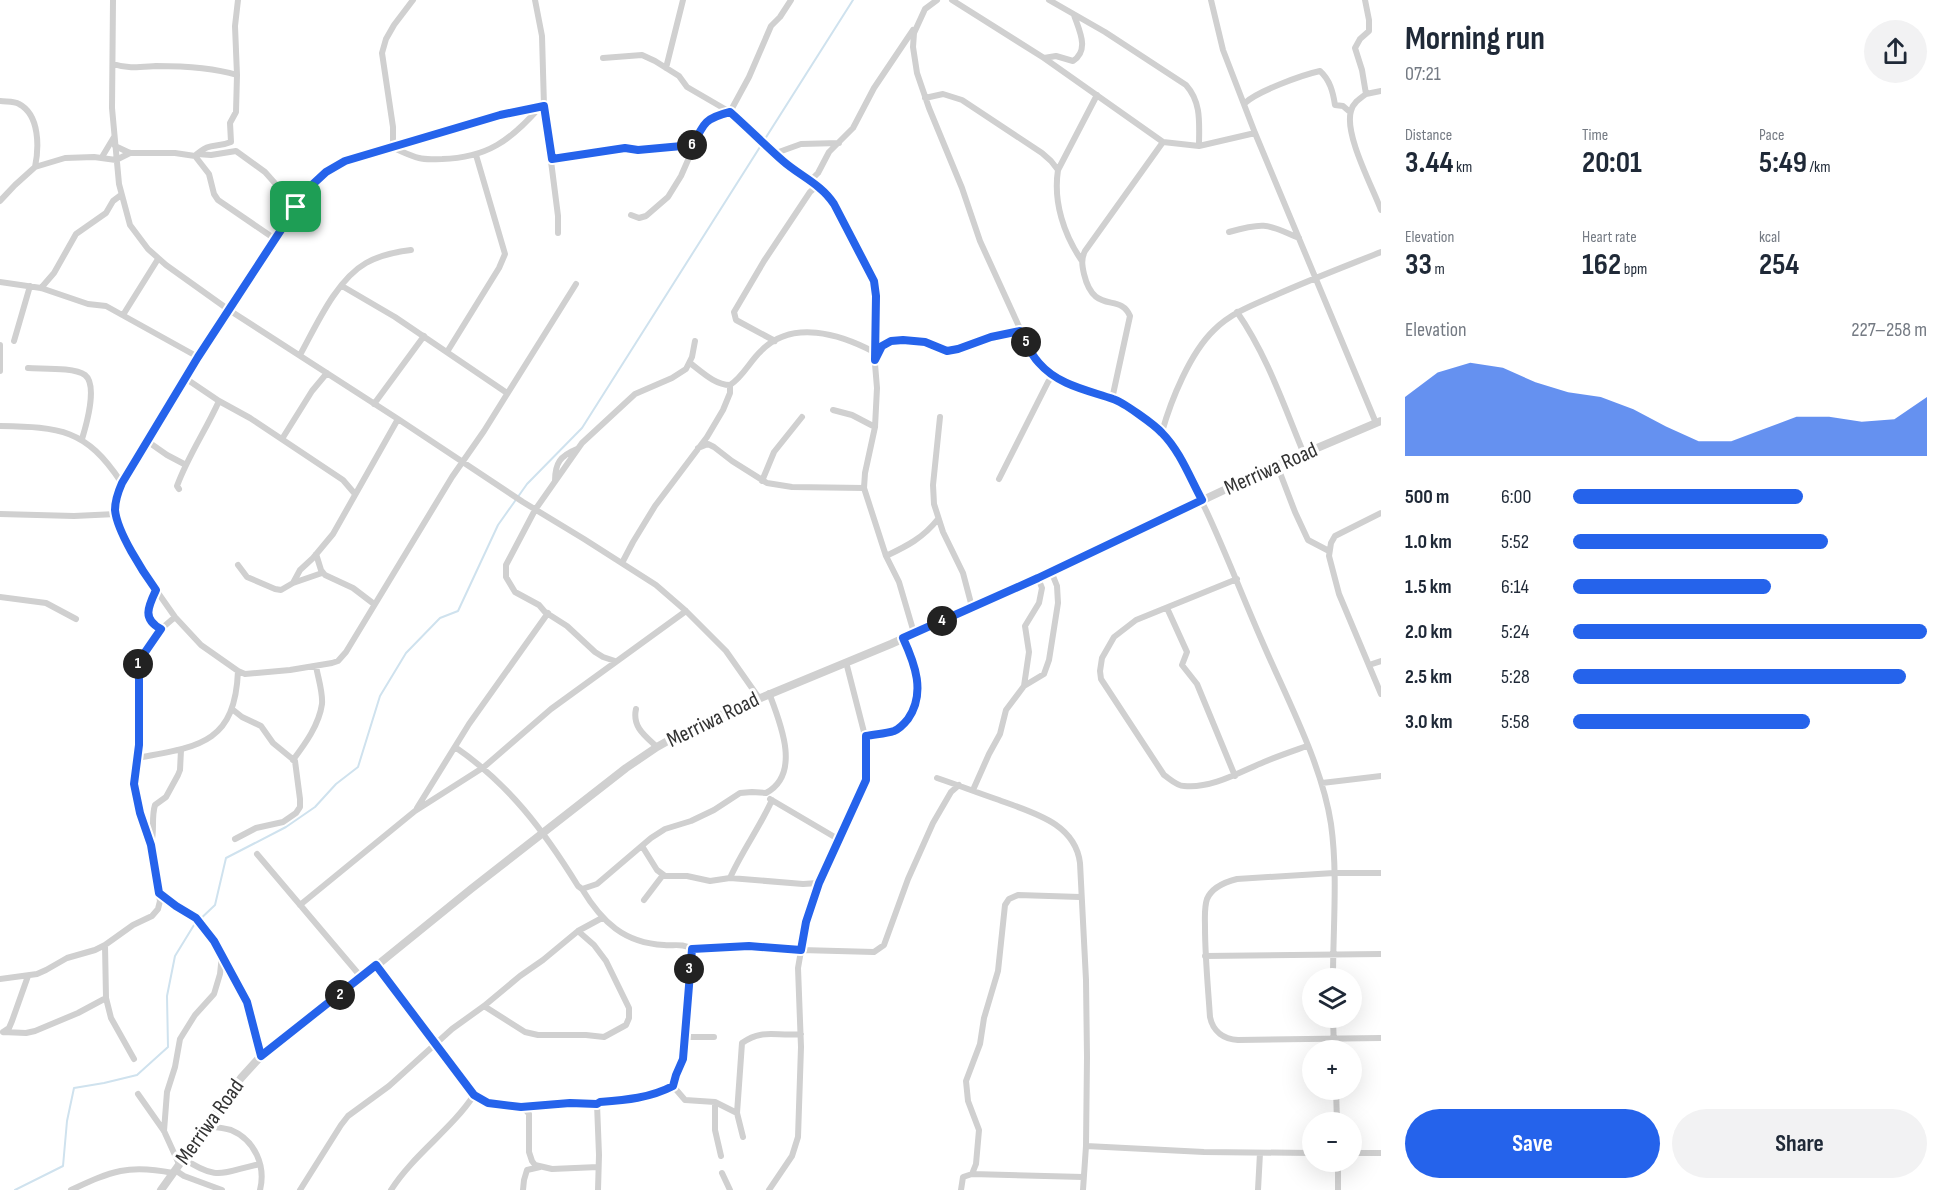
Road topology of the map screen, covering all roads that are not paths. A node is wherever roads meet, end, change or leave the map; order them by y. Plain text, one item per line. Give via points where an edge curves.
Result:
1 (113, 0) edge
2 (238, 0) edge
3 (413, 0) edge
4 (535, 0) edge
5 (683, 0) edge
6 (791, 0) edge
7 (937, 0) edge
8 (952, 0) edge
9 (1049, 0) edge
10 (1211, 0) edge
11 (1365, 0) edge
12 (1074, 15) junction
13 (916, 26) junction
14 (603, 58) dead end
15 (1044, 58) junction
16 (113, 64) junction
17 (666, 68) junction
18 (237, 75) junction
19 (1381, 91) edge
20 (1366, 94) junction
21 (1096, 95) junction
22 (925, 98) junction
23 (0, 101) edge
24 (1245, 103) junction
25 (542, 106) junction
26 (730, 112) junction
27 (1350, 112) junction
28 (1255, 133) junction
29 (114, 137) junction
30 (1163, 142) junction
31 (840, 143) junction
32 (693, 145) junction
33 (1199, 146) junction
34 (115, 147) junction
35 (393, 147) junction
36 (130, 153) junction
37 (776, 153) junction
38 (196, 155) junction
39 (476, 155) junction
40 (102, 157) junction
41 (552, 159) junction
42 (116, 160) junction
43 (36, 167) junction
44 (1058, 170) junction
45 (811, 180) junction
46 (818, 185) junction
47 (121, 195) junction
48 (0, 201) edge
49 (296, 207) junction
50 (1381, 210) edge
51 (631, 215) dead end
52 (1229, 232) dead end
53 (558, 233) dead end
54 (1299, 238) junction
55 (274, 239) junction
56 (411, 250) dead end
57 (1381, 252) edge
58 (158, 259) junction
59 (1082, 261) junction
60 (1316, 278) junction
61 (0, 282) edge
62 (576, 284) dead end
63 (342, 285) junction
64 (30, 286) junction
65 (41, 288) junction
66 (229, 310) junction
67 (1237, 312) junction
68 (123, 315) junction
69 (1020, 331) junction
70 (424, 336) junction
71 (14, 340) dead end
72 (695, 341) dead end
73 (775, 341) junction
74 (0, 345) edge
75 (447, 352) junction
76 (300, 355) junction
77 (875, 356) junction
78 (198, 357) junction
79 (690, 363) junction
80 (28, 368) dead end
81 (0, 371) edge
82 (327, 374) junction
83 (1053, 375) junction
84 (185, 378) junction
85 (730, 385) junction
86 (507, 393) junction
87 (1113, 399) junction
88 (219, 401) junction
89 (374, 404) junction
90 (833, 410) dead end
91 (802, 417) dead end
92 (940, 417) dead end
93 (398, 419) junction
94 (1379, 422) edge
95 (0, 426) edge
96 (875, 428) junction
97 (1162, 432) junction
98 (82, 439) junction
99 (282, 439) junction
100 (147, 441) junction
101 (697, 448) junction
102 (1304, 454) junction
103 (463, 462) junction
104 (186, 465) junction
105 (1278, 465) junction
106 (999, 479) dead end
107 (343, 480) junction
108 (362, 480) junction
109 (762, 481) junction
110 (122, 483) junction
111 (864, 488) junction
112 (179, 489) dead end
113 (355, 494) junction
114 (1202, 500) junction
115 (535, 510) junction
116 (1381, 513) edge
117 (0, 514) edge
118 (116, 514) junction
119 (938, 519) junction
120 (1329, 551) junction
121 (316, 554) junction
122 (886, 556) junction
123 (622, 563) junction
124 (238, 565) dead end
125 (1051, 571) junction
126 (322, 573) junction
127 (1038, 578) junction
128 (1238, 579) junction
129 (292, 583) junction
130 (156, 590) junction
131 (0, 597) edge
132 (374, 604) junction
133 (972, 607) junction
134 (1167, 608) junction
135 (686, 610) junction
136 (548, 613) junction
137 (176, 617) junction
138 (76, 619) dead end
139 (161, 629) junction
140 (914, 633) junction
141 (903, 638) junction
142 (615, 661) junction
143 (1381, 661) edge
144 (846, 662) junction
145 (1369, 665) junction
146 (316, 666) junction
147 (238, 671) junction
148 (1024, 686) junction
149 (769, 693) junction
150 (1381, 694) edge
151 (759, 698) junction
152 (232, 709) junction
153 (636, 709) dead end
154 (866, 736) junction
155 (1307, 746) junction
156 (455, 747) junction
157 (657, 747) junction
158 (182, 750) junction
159 (137, 758) junction
160 (293, 760) junction
161 (484, 767) junction
162 (1235, 776) junction
163 (1381, 776) edge
164 (937, 778) dead end
165 (1322, 783) junction
166 (958, 785) junction
167 (973, 790) junction
168 (766, 794) junction
169 (772, 800) junction
170 (415, 811) junction
171 (543, 834) junction
172 (838, 838) junction
173 (236, 839) dead end
174 (151, 845) junction
175 (642, 846) junction
176 (257, 854) dead end
177 (1334, 873) junction
178 (1381, 873) edge
179 (663, 875) junction
180 (730, 878) junction
181 (819, 883) junction
182 (582, 889) junction
183 (159, 893) junction
184 (1080, 897) junction
185 (644, 900) dead end
186 (300, 905) junction
187 (602, 918) junction
188 (578, 931) junction
189 (105, 945) junction
190 (692, 949) junction
191 (801, 950) junction
192 (1381, 954) edge
193 (222, 955) junction
194 (1333, 955) junction
195 (1205, 956) junction
196 (376, 965) junction
197 (1333, 968) edge
198 (28, 976) junction
199 (362, 978) junction
200 (0, 979) edge
201 (106, 998) junction
202 (484, 1006) junction
203 (1333, 1028) edge
204 (2, 1033) edge
205 (801, 1034) junction
206 (685, 1036) junction
207 (714, 1037) dead end
208 (1381, 1038) edge
209 (1333, 1039) junction
210 (435, 1043) junction
211 (261, 1056) junction
212 (134, 1059) dead end
213 (673, 1086) junction
214 (138, 1094) dead end
215 (474, 1095) junction
216 (715, 1102) junction
217 (597, 1104) junction
218 (521, 1107) junction
219 (737, 1113) junction
220 (207, 1126) junction
221 (164, 1131) junction
222 (743, 1137) dead end
223 (1086, 1146) junction
224 (1260, 1153) junction
225 (1302, 1153) edge
226 (1362, 1153) edge
227 (1381, 1153) edge
228 (721, 1156) dead end
229 (260, 1164) junction
230 (178, 1166) junction
231 (540, 1167) junction
232 (598, 1167) junction
233 (1338, 1172) edge
234 (722, 1173) dead end
235 (972, 1174) junction
236 (1083, 1177) junction
237 (72, 1190) edge
238 (162, 1190) edge
239 (222, 1190) edge
240 (260, 1190) edge
241 (300, 1190) edge
242 (391, 1190) edge
243 (524, 1190) edge
244 (598, 1190) edge
245 (730, 1190) edge
246 (769, 1190) edge
247 (961, 1190) edge
248 (1083, 1190) edge
249 (1258, 1190) edge
250 (1338, 1190) edge

1 - 16 street
2 - 18 street
3 - 35 street via 394,25 382,53
4 - 25 street via 543,42
5 - 17 street
6 - 26 street via 771,26
7 - 13 street via 925,9
8 - 15 street
9 - 12 street
10 - 24 street via 1223,50
11 - 20 street via 1369,31 1355,48
12 - 15 street via 1082,39 1079,56 1073,61 1056,56
12 - 33 street via 1186,85 1198,103
13 - 22 street via 913,47
13 - 31 street
14 - 17 street via 642,55
15 - 21 street
16 - 18 street via 130,69 159,66
16 - 29 street
17 - 26 street via 687,87
18 - 38 street via 231,142 207,146
19 - 20 street
20 - 27 street
21 - 30 street
21 - 44 street
22 - 44 street via 944,94 962,100 1042,153
22 - 69 street via 980,241
23 - 43 street via 16,103 27,111 37,133
24 - 27 street via 1253,95 1320,71 1326,76 1335,105
24 - 28 street
25 - 35 street
25 - 39 street via 516,132
25 - 41 street
26 - 32 street via 711,117
26 - 37 street
27 - 50 street via 1353,141
28 - 33 street
28 - 54 street
29 - 34 street
29 - 40 street
30 - 33 street
30 - 59 street via 1085,251
31 - 37 street via 801,144
31 - 45 street via 829,152
32 - 41 street via 625,148
32 - 51 street via 668,197 646,216
34 - 36 street
34 - 42 street
35 - 39 street via 423,159
35 - 49 street via 333,166
36 - 38 street
36 - 42 street
37 - 45 street
38 - 49 street via 236,151 265,172
38 - 55 street via 209,174 218,200
39 - 75 street via 505,254
40 - 42 street
40 - 43 street via 65,158
41 - 53 street
42 - 47 street
43 - 48 street
44 - 59 street via 1059,210
45 - 46 street
46 - 73 street via 764,261 734,312 736,320
46 - 77 street via 834,204 874,281
47 - 58 street via 130,225
47 - 65 street via 106,213 75,234 54,273
49 - 55 street
52 - 54 street via 1266,225
54 - 60 street
55 - 66 street
56 - 63 street via 364,264
57 - 60 street
58 - 66 street
58 - 68 street
59 - 87 street via 1093,295 1124,308 1130,316
60 - 67 street
60 - 94 street
61 - 64 street
62 - 86 street
63 - 70 street
63 - 76 street
64 - 65 street
64 - 71 street
65 - 68 street via 106,306
66 - 76 street
66 - 78 street
67 - 97 street via 1211,332 1188,366
67 - 102 street via 1266,363
68 - 78 street
69 - 77 street via 947,351 925,342 891,341
69 - 83 street via 1032,355
70 - 75 street
70 - 89 street
72 - 79 street
73 - 77 street via 794,334 822,333 842,337
73 - 85 street via 761,350
74 - 81 street
75 - 86 street
76 - 82 street
77 - 96 street
78 - 84 street
79 - 85 street
79 - 115 street via 672,378 635,394 578,449 564,456 557,463 555,481
80 - 98 street via 78,372 87,378 91,392
82 - 89 street
82 - 99 street
83 - 87 street via 1081,390
83 - 106 street
84 - 88 street
84 - 100 street
85 - 101 street via 727,402
86 - 103 street
87 - 97 street
88 - 99 street
88 - 104 street
89 - 93 street
90 - 96 street
91 - 109 street via 774,452
92 - 119 street via 933,485
93 - 103 street
93 - 108 street
94 - 102 street, Merriwa Road
95 - 98 street via 62,430
96 - 111 street
97 - 114 street
98 - 110 street via 109,464
99 - 107 street
100 - 104 street
100 - 110 street
101 - 109 street via 708,444 714,447
101 - 123 street via 653,507
102 - 105 street, Merriwa Road
103 - 115 street
103 - 132 street
104 - 112 street
105 - 114 street, Merriwa Road
105 - 120 street via 1308,540
107 - 108 street
107 - 113 street
108 - 113 street
109 - 111 street via 779,486
110 - 118 street
111 - 122 street
113 - 121 street via 333,534
114 - 125 street, Merriwa Road
114 - 128 street
115 - 123 street
115 - 136 street via 507,561 505,574 515,592
116 - 120 street via 1335,536
117 - 118 street
118 - 130 street via 142,570
119 - 122 street via 913,544
119 - 133 street via 963,573
120 - 145 street via 1339,594
121 - 126 street
121 - 129 street
122 - 140 street via 899,582
123 - 135 street
124 - 129 street via 247,577 274,589 281,590
125 - 127 street, Merriwa Road
125 - 148 street via 1058,603 1049,660 1044,674
126 - 129 street
126 - 132 street
127 - 133 street, Merriwa Road
127 - 148 street via 1042,588 1039,603 1025,626 1029,652
128 - 134 street
128 - 155 street
130 - 137 street
130 - 139 street via 148,619
131 - 138 street via 45,603
132 - 146 street via 341,658
133 - 140 street, Merriwa Road
134 - 162 street via 1187,652 1182,665 1197,684
134 - 162 street via 1136,620 1114,637 1102,658 1101,679 1164,775 1183,786
135 - 142 street
135 - 151 street via 726,651
136 - 142 street via 595,652
136 - 156 street
137 - 139 street
137 - 147 street via 201,645
139 - 159 street via 139,661
140 - 141 street, Merriwa Road
141 - 144 street, Merriwa Road
141 - 154 street via 918,684 916,704 896,730
142 - 161 street
143 - 145 street
144 - 149 street, Merriwa Road
144 - 154 street
145 - 150 street
146 - 147 street via 251,674
146 - 160 street via 322,705 311,734
147 - 152 street
148 - 167 street via 1006,710 1000,734
149 - 151 street, Merriwa Road
149 - 168 street via 784,735 784,762 780,784
151 - 157 street, Merriwa Road
152 - 158 street via 221,729
152 - 160 street via 261,726
153 - 157 street via 637,728
154 - 172 street via 866,780
155 - 162 street
155 - 165 street
156 - 161 street
156 - 170 street
157 - 171 street, Merriwa Road
158 - 159 street
158 - 174 street via 178,775 166,797 155,805
159 - 174 street via 134,784
160 - 173 street via 300,807 283,822 256,828
161 - 170 street
161 - 171 street
163 - 165 street
164 - 166 street
165 - 177 street via 1331,825
166 - 167 street
166 - 191 street via 925,840 881,949
167 - 184 street via 1042,816 1060,828 1079,858
168 - 169 street
168 - 175 street via 740,793 714,810 665,829
169 - 172 street
169 - 180 street
170 - 186 street
171 - 182 street
171 - 196 street, Merriwa Road
172 - 181 street
174 - 183 street
175 - 179 street
175 - 182 street via 597,884
176 - 186 street
177 - 178 street
177 - 194 street
177 - 195 street via 1237,879 1219,886 1207,901
179 - 180 street via 710,881
179 - 185 street
180 - 181 street
181 - 191 street
182 - 187 street
183 - 189 street via 158,909 152,916
183 - 193 street via 196,918
184 - 223 street via 1086,980
184 - 235 street via 1018,895 1005,905 998,971 966,1083 979,1130
186 - 199 street
187 - 188 street
187 - 190 street via 634,940 686,945
188 - 202 street
188 - 202 street via 606,961 629,1008 626,1024 604,1037 538,1035 525,1032
189 - 198 street
189 - 201 street
190 - 191 street via 749,946
190 - 206 street
191 - 205 street
192 - 194 street
193 - 211 street via 247,1002
193 - 221 street via 214,994 180,1039 167,1092
194 - 195 street
194 - 197 street
195 - 209 street via 1210,1021 1221,1035 1238,1040
196 - 199 street, Merriwa Road
196 - 210 street
198 - 200 street
198 - 204 street via 9,1028
199 - 211 street, Merriwa Road
201 - 204 street via 35,1030
201 - 212 street via 111,1018
202 - 210 street
203 - 209 street
205 - 219 street via 764,1033 742,1043
205 - 246 street via 798,1137 792,1156
206 - 207 street
206 - 213 street via 683,1059
208 - 209 street
210 - 215 street
210 - 241 street via 389,1086 348,1116
211 - 220 street, Merriwa Road
213 - 216 street via 685,1100
213 - 217 street via 659,1094
214 - 221 street
215 - 218 street via 488,1103
215 - 242 street
216 - 219 street
216 - 228 street via 715,1130
217 - 218 street
217 - 232 street
218 - 231 street via 530,1114 530,1156
219 - 222 street
220 - 229 street via 228,1129 242,1137 252,1146
220 - 230 street, Merriwa Road
221 - 230 street
223 - 224 street
223 - 236 street
224 - 225 street
224 - 249 street
226 - 227 street
229 - 230 street via 217,1174
229 - 240 street
230 - 237 street via 122,1170
230 - 238 street, Merriwa Road
230 - 239 street via 184,1176
231 - 232 street
231 - 243 street via 527,1170
232 - 244 street
233 - 250 street
234 - 245 street
235 - 236 street
235 - 247 street via 963,1177
236 - 248 street

